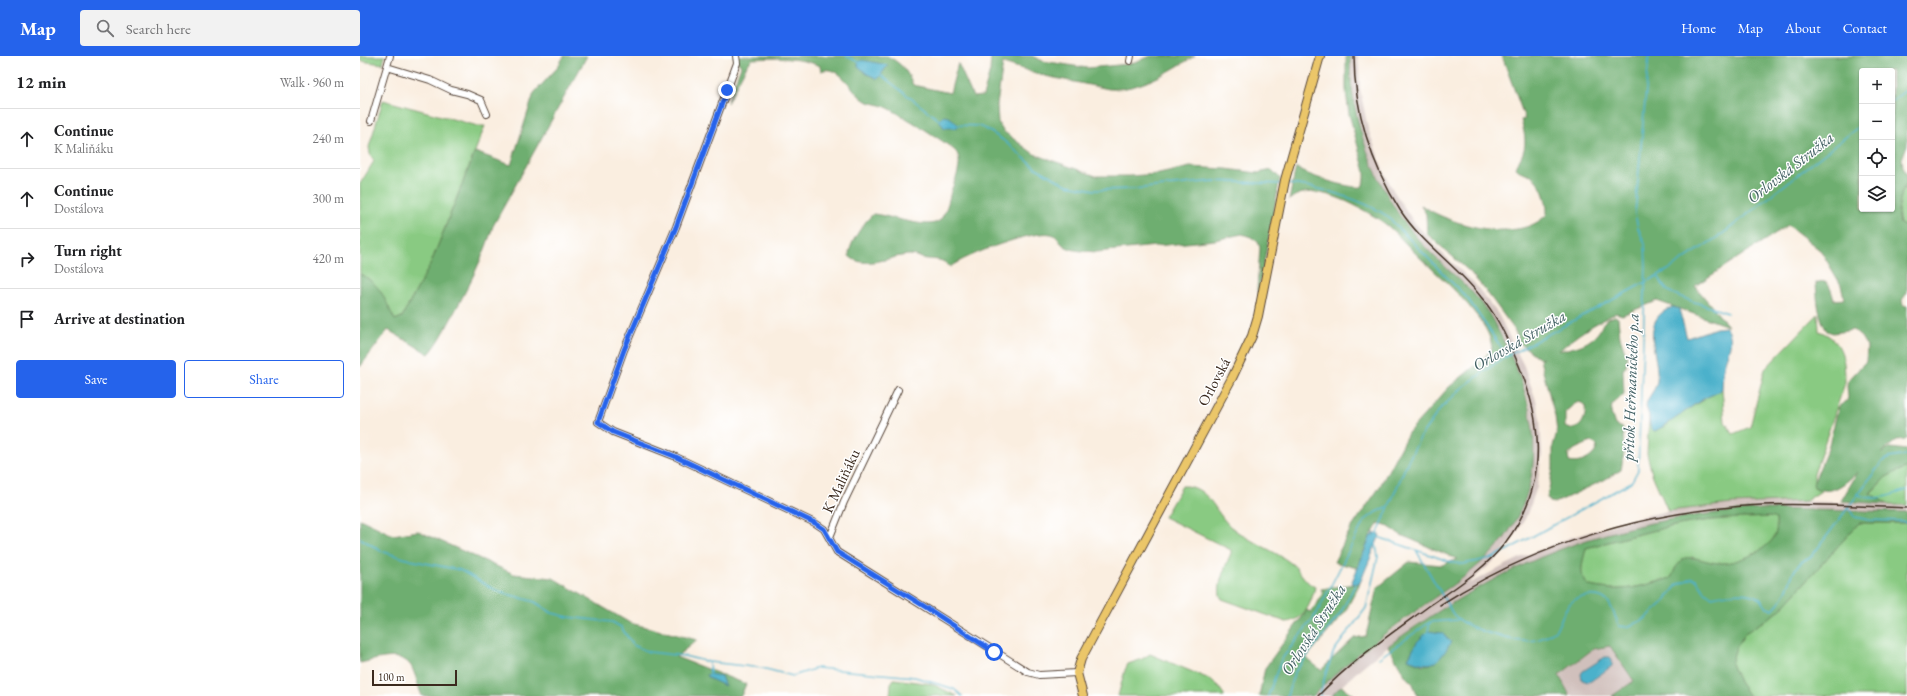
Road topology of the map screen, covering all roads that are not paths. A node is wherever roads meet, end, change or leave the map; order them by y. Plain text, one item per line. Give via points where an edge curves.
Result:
1 (390, 56) edge
2 (736, 56) edge
3 (1320, 56) edge
4 (387, 67) junction
5 (487, 114) dead end
6 (371, 121) dead end
7 (898, 390) dead end
8 (830, 537) junction
9 (1077, 673) junction
10 (1083, 696) edge

1 - 4 street
2 - 8 street via 737,63 676,227 624,350 598,422 613,432 674,456 815,523
3 - 9 main road, Orlovská via 1285,184 1263,296 1252,336 1084,653
4 - 5 street via 481,100
4 - 6 street
7 - 8 street, K Maliňáku
8 - 9 street, K Maliňáku via 837,552 1028,672 1039,675
9 - 10 main road

